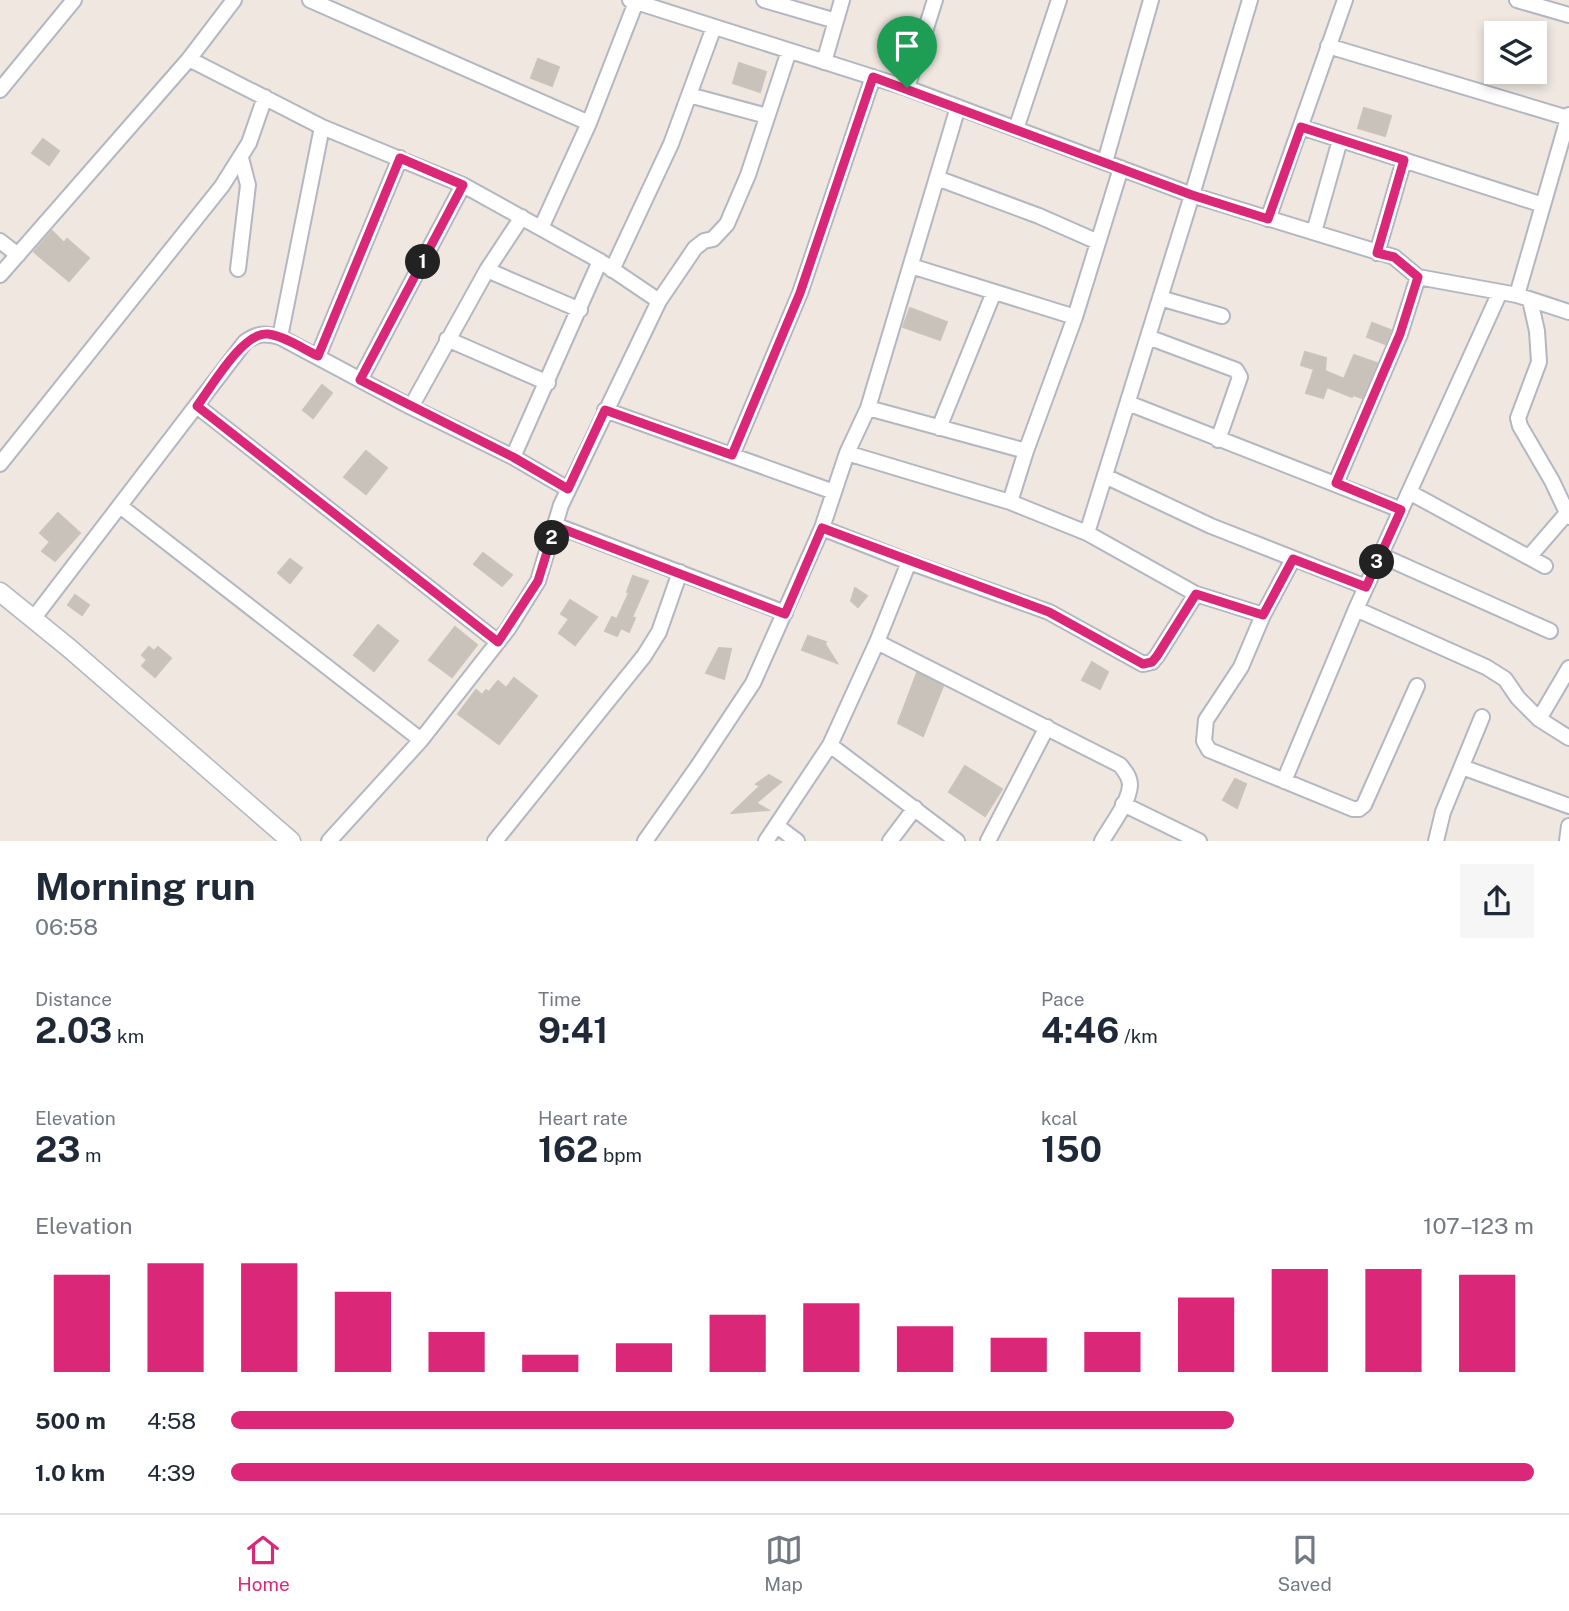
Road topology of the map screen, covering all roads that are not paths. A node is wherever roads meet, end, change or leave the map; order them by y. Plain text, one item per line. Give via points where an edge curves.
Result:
1 (74, 0) edge
2 (234, 0) edge
3 (310, 0) edge
4 (764, 0) edge
5 (842, 0) edge
6 (935, 0) edge
7 (1059, 0) edge
8 (1151, 0) edge
9 (1250, 0) edge
10 (1345, 0) edge
11 (1517, 0) edge
12 (633, 1) edge
13 (672, 7) edge
14 (1569, 15) edge
15 (836, 21) junction
16 (714, 27) junction
17 (1328, 46) junction
18 (789, 51) junction
19 (189, 59) junction
20 (824, 62) junction
21 (873, 77) junction
22 (1, 87) edge
23 (907, 88) junction
24 (689, 94) junction
25 (265, 97) junction
26 (958, 107) junction
27 (767, 116) junction
28 (1569, 116) edge
29 (589, 122) junction
30 (322, 127) junction
31 (1301, 127) junction
32 (1016, 129) junction
33 (1340, 140) junction
34 (241, 158) junction
35 (400, 158) junction
36 (1404, 160) junction
37 (1105, 162) junction
38 (1121, 168) junction
39 (937, 178) junction
40 (463, 185) junction
41 (1192, 195) junction
42 (1543, 205) junction
43 (522, 217) junction
44 (1268, 219) junction
45 (541, 228) junction
46 (1314, 232) junction
47 (0, 241) edge
48 (1098, 242) junction
49 (1377, 253) junction
50 (18, 255) junction
51 (606, 265) junction
52 (911, 266) junction
53 (238, 269) dead end
54 (486, 270) junction
55 (0, 275) edge
56 (1418, 277) junction
57 (994, 292) junction
58 (1500, 292) junction
59 (1160, 298) junction
60 (1524, 298) junction
61 (659, 301) junction
62 (580, 310) junction
63 (1569, 312) edge
64 (1222, 316) dead end
65 (1075, 317) junction
66 (280, 337) junction
67 (1148, 337) junction
68 (447, 339) junction
69 (318, 356) junction
70 (360, 380) junction
71 (548, 383) junction
72 (1128, 403) junction
73 (197, 406) junction
74 (411, 407) junction
75 (868, 408) junction
76 (605, 410) junction
77 (939, 428) junction
78 (1218, 440) junction
79 (1026, 451) junction
80 (847, 453) junction
81 (732, 455) junction
82 (513, 457) junction
83 (0, 464) edge
84 (1105, 476) junction
85 (1336, 483) junction
86 (568, 489) junction
87 (834, 492) junction
88 (1409, 492) junction
89 (1010, 502) junction
90 (120, 506) junction
91 (1401, 510) junction
92 (1568, 515) edge
93 (555, 526) junction
94 (822, 528) junction
95 (1087, 533) junction
96 (1380, 555) junction
97 (1529, 557) junction
98 (1293, 559) junction
99 (909, 562) junction
100 (1545, 566) dead end
101 (680, 572) junction
102 (1366, 587) junction
103 (1196, 594) junction
104 (1, 596) edge
105 (1356, 608) junction
106 (785, 614) junction
107 (1263, 615) junction
108 (33, 619) junction
109 (1550, 631) dead end
110 (498, 642) junction
111 (877, 642) junction
112 (1569, 668) edge
113 (1417, 686) dead end
114 (1482, 717) dead end
115 (1539, 719) junction
116 (1047, 727) junction
117 (1569, 738) edge
118 (421, 740) junction
119 (830, 745) junction
120 (1462, 767) junction
121 (1284, 781) junction
122 (1123, 804) junction
123 (1569, 806) edge
124 (915, 808) junction
125 (777, 826) junction
126 (291, 841) edge
127 (330, 841) edge
128 (495, 841) edge
129 (645, 841) edge
130 (765, 841) edge
131 (797, 841) edge
132 (890, 841) edge
133 (957, 841) edge
134 (988, 841) edge
135 (1102, 841) edge
136 (1199, 841) edge
137 (1436, 841) edge

1 - 22 street
2 - 19 street
3 - 29 street
4 - 15 street
5 - 15 street
6 - 23 street
7 - 32 street
8 - 37 street
9 - 41 street
10 - 17 street
11 - 14 street
12 - 13 street
12 - 29 street
13 - 16 street
15 - 20 street
16 - 18 street
16 - 24 street
17 - 28 street
17 - 31 street
18 - 20 street
18 - 27 street
19 - 25 street
19 - 50 street
20 - 21 street
21 - 23 street
21 - 81 street via 800,293
23 - 26 street
24 - 27 street
24 - 51 street via 671,144
25 - 30 street
25 - 34 street
26 - 32 street
26 - 39 street
27 - 61 street via 727,224 713,239 695,248
28 - 42 street
29 - 45 street
30 - 35 street
30 - 66 street
31 - 33 street
31 - 44 street
32 - 37 street
33 - 36 street
33 - 46 street
34 - 53 street via 248,185
34 - 83 street
35 - 40 street
35 - 69 street
36 - 42 street
36 - 49 street
37 - 38 street
38 - 41 street
38 - 48 street
39 - 48 street
39 - 52 street
40 - 43 street
40 - 70 street
41 - 44 street
41 - 59 street
42 - 60 street
43 - 45 street
43 - 54 street
44 - 46 street
45 - 51 street
46 - 49 street
47 - 50 street
48 - 65 street
49 - 56 street via 1394,257
50 - 55 street
51 - 61 street
51 - 62 street
52 - 57 street
52 - 75 street
54 - 62 street
54 - 68 street
56 - 58 street
56 - 85 street via 1400,334
57 - 65 street
57 - 77 street
58 - 60 street
58 - 88 street
59 - 64 street
59 - 67 street
60 - 63 street
60 - 92 street via 1537,331 1539,362 1518,418
61 - 76 street
62 - 71 street
65 - 79 street
66 - 69 street
66 - 73 street via 257,334 245,342
67 - 72 street
67 - 78 street via 1236,370 1240,377
68 - 71 street
68 - 74 street
69 - 70 street
70 - 74 street
71 - 82 street
72 - 78 street
72 - 84 street
73 - 90 street
73 - 110 street
74 - 82 street
75 - 77 street
75 - 80 street
76 - 81 street
76 - 86 street
77 - 79 street
78 - 85 street
79 - 89 street
80 - 87 street
80 - 89 street
81 - 87 street
82 - 86 street
84 - 95 street
84 - 98 street
85 - 91 street
86 - 93 street
87 - 94 street
88 - 91 street
88 - 97 street
89 - 95 street
90 - 108 street
90 - 118 street
91 - 96 street
92 - 97 street
93 - 101 street
93 - 110 street via 538,581
94 - 99 street
94 - 106 street
95 - 103 street
96 - 102 street
96 - 109 street
97 - 100 street
98 - 102 street
98 - 107 street
99 - 103 street via 1049,612 1143,664 1157,656
99 - 111 street
101 - 106 street
101 - 128 street via 659,632 644,656
102 - 105 street
103 - 107 street
104 - 108 street
105 - 115 street via 1486,667 1505,679
105 - 121 street
106 - 129 street via 753,682
107 - 121 street via 1241,667 1206,720 1204,741 1213,753
108 - 126 street
110 - 118 street
111 - 116 street
111 - 119 street
112 - 115 street
113 - 121 street via 1359,809
114 - 120 street
115 - 117 street
116 - 122 street via 1120,765 1130,785
116 - 134 street
118 - 127 street
119 - 124 street
119 - 125 street
120 - 123 street
120 - 137 street
122 - 135 street
122 - 136 street
124 - 132 street
124 - 133 street
125 - 130 street
125 - 131 street

